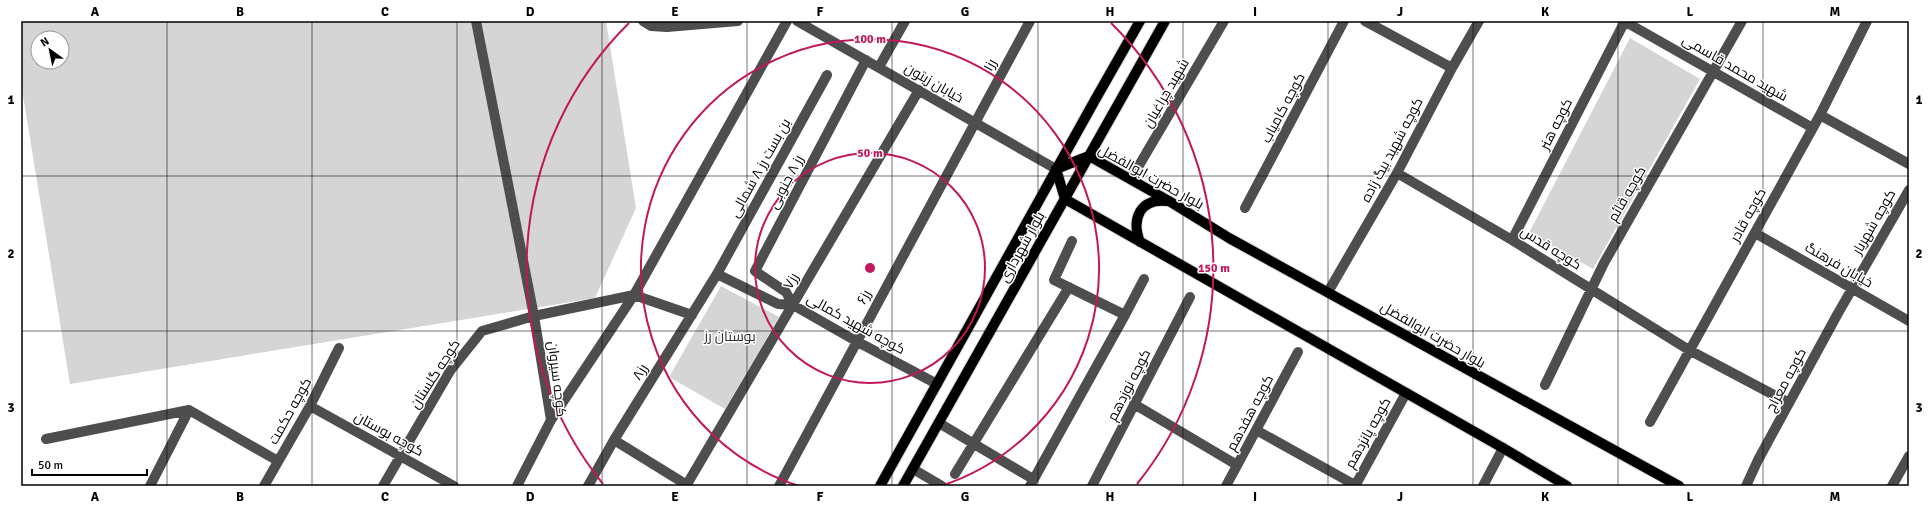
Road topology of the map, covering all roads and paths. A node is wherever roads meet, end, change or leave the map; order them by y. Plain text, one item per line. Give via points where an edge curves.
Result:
1 (476, 21) edge
2 (643, 21) edge
3 (738, 21) edge
4 (787, 21) edge
5 (797, 21) edge
6 (905, 21) edge
7 (1030, 21) edge
8 (1140, 21) edge
9 (1165, 21) edge
10 (1224, 21) edge
11 (1344, 21) edge
12 (1365, 21) edge
13 (1480, 21) edge
14 (1625, 21) edge
15 (1742, 21) edge
16 (1867, 21) edge
17 (668, 24) edge
18 (866, 60) junction
19 (879, 68) junction
20 (1452, 68) junction
21 (1714, 71) junction
22 (827, 75) dead end
23 (919, 90) junction
24 (1820, 115) junction
25 (975, 122) junction
26 (1811, 128) junction
27 (1089, 156) junction
28 (1909, 164) edge
29 (1056, 169) junction
30 (1397, 173) junction
31 (1131, 180) junction
32 (1909, 190) edge
33 (1065, 199) junction
34 (1169, 201) junction
35 (1245, 208) dead end
36 (1755, 233) junction
37 (1512, 240) junction
38 (1072, 241) dead end
39 (1140, 242) junction
40 (717, 274) junction
41 (1144, 279) dead end
42 (1070, 287) junction
43 (1852, 288) junction
44 (1591, 290) junction
45 (1328, 292) junction
46 (634, 295) junction
47 (1190, 297) dead end
48 (793, 305) junction
49 (692, 315) junction
50 (1125, 315) junction
51 (534, 316) junction
52 (1909, 321) edge
53 (856, 341) junction
54 (338, 348) dead end
55 (1689, 350) junction
56 (1298, 352) dead end
57 (937, 384) junction
58 (1545, 385) dead end
59 (1406, 393) junction
60 (1789, 403) junction
61 (1134, 404) junction
62 (310, 406) junction
63 (189, 410) junction
64 (551, 420) junction
65 (939, 422) junction
66 (1650, 422) dead end
67 (1256, 430) junction
68 (46, 439) dead end
69 (614, 440) junction
70 (974, 443) junction
71 (1503, 448) junction
72 (400, 456) junction
73 (1909, 456) edge
74 (278, 461) junction
75 (1237, 465) junction
76 (913, 470) junction
77 (955, 474) dead end
78 (1031, 483) edge
79 (1355, 485) edge
80 (150, 486) edge
81 (264, 486) edge
82 (383, 486) edge
83 (454, 486) edge
84 (517, 486) edge
85 (588, 486) edge
86 (686, 486) edge
87 (778, 486) edge
88 (880, 486) edge
89 (903, 486) edge
90 (942, 486) edge
91 (1092, 486) edge
92 (1226, 486) edge
93 (1482, 486) edge
94 (1567, 486) edge
95 (1679, 486) edge
96 (1746, 486) edge
97 (1892, 486) edge

1 - 51 street, کوچه سیروان
2 - 17 street via 651,26
3 - 17 street
4 - 46 street
5 - 18 street, خیابان زیتون
6 - 19 street
7 - 25 street, رز۱
8 - 29 main road, بلوار شهرداری
9 - 27 main road, بلوار شهرداری
10 - 31 street, شهید چراغیان
11 - 35 street, کوچه کامیاب
12 - 20 street
13 - 20 street, کوچه شهید بیگ زاده
14 - 21 street, شهید محمد قاسمی
14 - 37 street, کوچه هنر
15 - 21 street, کوچه قائم
16 - 24 street, کوچه قادر
18 - 19 street, خیابان زیتون
18 - 48 street, رز ۸ جنوبی via 755,271 786,292
19 - 23 street, خیابان زیتون
20 - 30 street, کوچه شهید بیگ زاده
21 - 26 street, شهید محمد قاسمی
21 - 44 street, کوچه قائم
22 - 40 street, بن بست رز ۸ شمالی
23 - 25 street, خیابان زیتون
23 - 48 street, رز۷
24 - 26 street, کوچه قادر
24 - 28 street
25 - 29 street, خیابان زیتون
25 - 53 street, رز۶
26 - 36 street, کوچه قادر
27 - 29 main road, بلوار حضرت ابوالفضل
27 - 31 main road, بلوار حضرت ابوالفضل
27 - 33 main road, بلوار شهرداری
29 - 33 main road
29 - 57 main road, بلوار شهرداری
30 - 37 street, کوچه قدس
30 - 45 street, کوچه شهید بیگ زاده
31 - 34 main road, بلوار حضرت ابوالفضل
32 - 43 street, کوچه شهریار
33 - 39 main road
33 - 65 main road, بلوار شهرداری
34 - 39 main road via 1152,202 1140,212 1135,225
34 - 45 main road, بلوار حضرت ابوالفضل via 1229,238
36 - 43 street, خیابان فرهنگ
36 - 55 street, کوچه قادر
37 - 44 street, کوچه قدس
38 - 42 street via 1054,280
39 - 59 main road
40 - 48 street, کوچه شهید کمالی via 778,304
40 - 49 street, رز۸
41 - 50 street
42 - 50 street
42 - 70 street
43 - 52 street, خیابان فرهنگ
43 - 60 street, کوچه معراج
44 - 55 street, کوچه قدس
44 - 58 street, کوچه قائم
45 - 95 main road, بلوار حضرت ابوالفضل
46 - 49 street
46 - 51 street, کوچه گلستان
46 - 64 street
47 - 61 street, کوچه نوزدهم
48 - 53 street, کوچه شهید کمالی
48 - 86 street, رز۷
49 - 69 street, رز۸
50 - 78 street
51 - 64 street, کوچه سیروان
51 - 72 street, کوچه گلستان via 482,331 450,371
53 - 57 street, کوچه شهید کمالی
53 - 87 street, رز۶
54 - 62 street, کوچه حکمت
55 - 60 street, کوچه قدس
55 - 66 street, کوچه قادر
56 - 67 street, کوچه هفدهم
57 - 88 main road, بلوار شهرداری
59 - 71 main road
59 - 79 street, کوچه پانزدهم
60 - 96 street, کوچه معراج
61 - 75 street
61 - 91 street, کوچه نوزدهم
62 - 72 street, کوچه بوستان
62 - 74 street, کوچه حکمت
63 - 68 street
63 - 74 street
63 - 80 street
64 - 84 street, کوچه سیروان
65 - 70 street
65 - 76 main road, بلوار شهرداری
67 - 75 street, کوچه هفدهم
67 - 79 street
69 - 85 street, رز۸
69 - 86 street
70 - 77 street
70 - 78 street
71 - 93 street
71 - 94 main road
72 - 82 street, کوچه گلستان
72 - 83 street, کوچه بوستان
73 - 97 street
74 - 81 street, کوچه حکمت
75 - 92 street, کوچه هفدهم
76 - 89 main road, بلوار شهرداری
76 - 90 street

